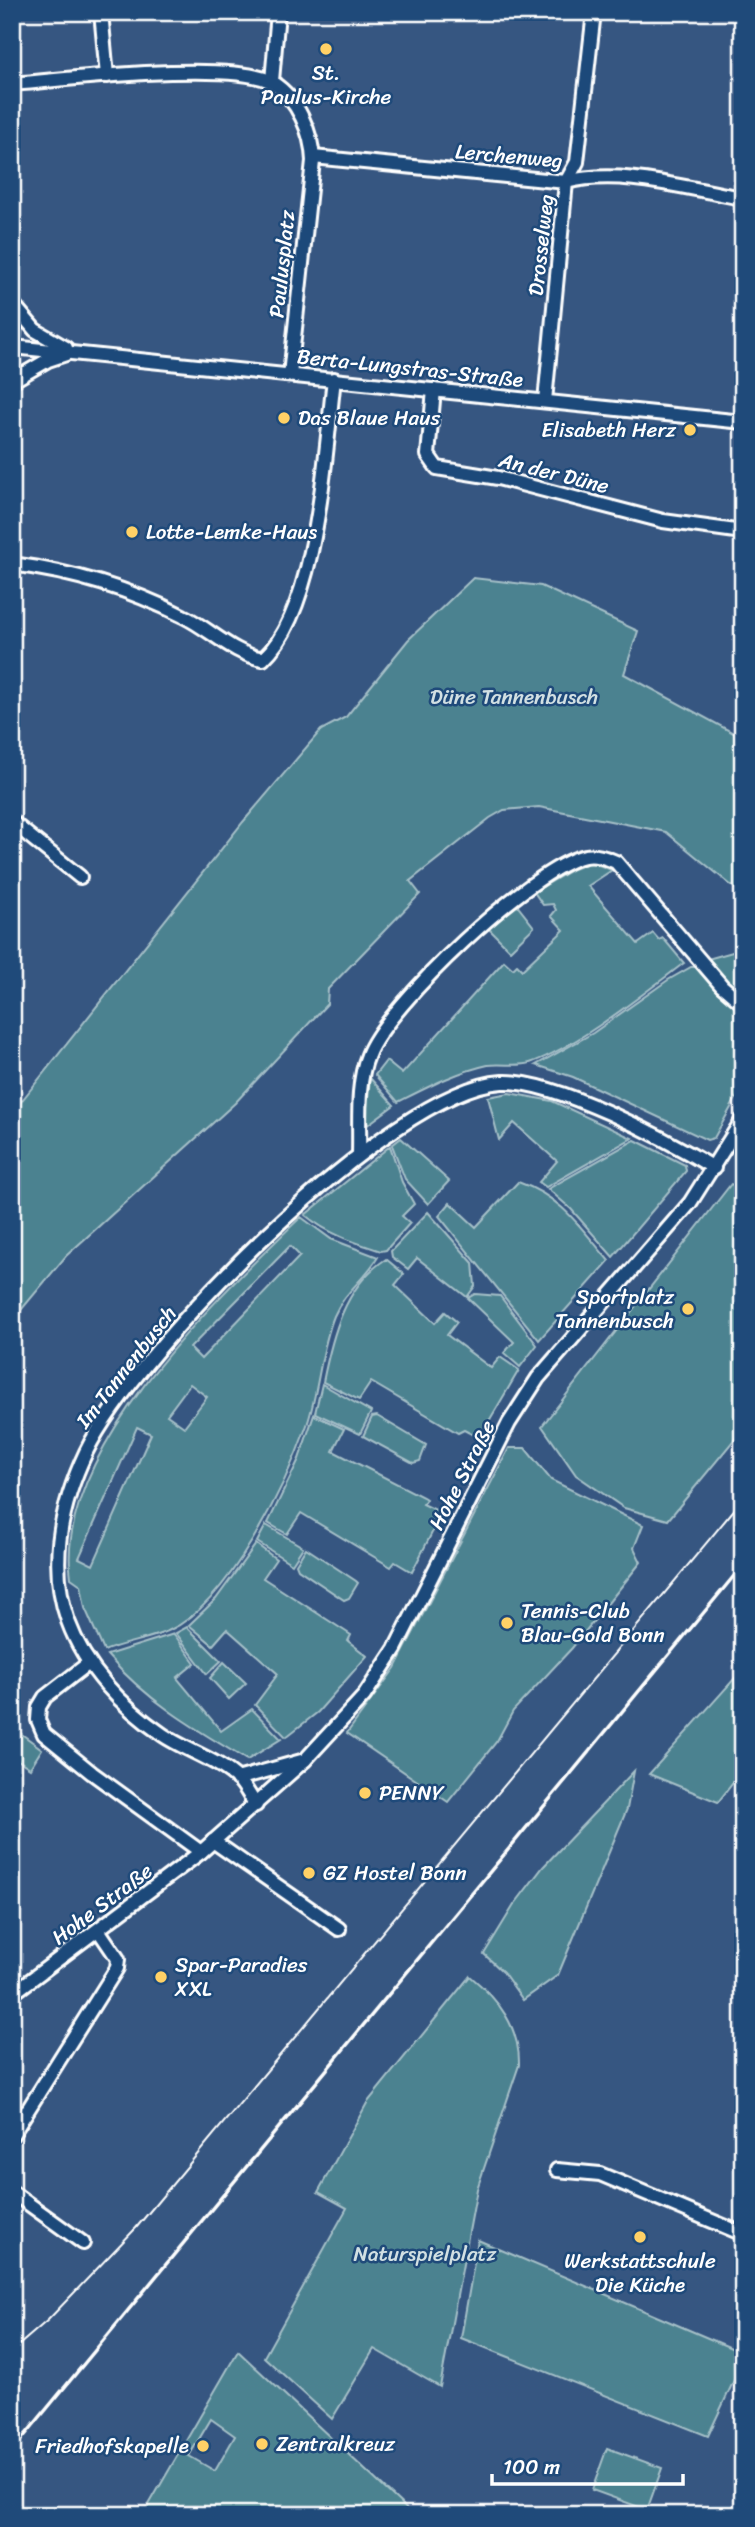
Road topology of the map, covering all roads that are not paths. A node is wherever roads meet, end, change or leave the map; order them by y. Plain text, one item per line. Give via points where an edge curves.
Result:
1 (101, 12) edge
2 (278, 12) edge
3 (594, 12) edge
4 (107, 76) junction
5 (272, 81) junction
6 (12, 84) edge
7 (313, 157) junction
8 (566, 182) junction
9 (743, 198) edge
10 (12, 289) edge
11 (14, 305) junction
12 (13, 348) edge
13 (73, 352) junction
14 (290, 375) junction
15 (334, 379) junction
16 (12, 380) edge
17 (434, 390) junction
18 (545, 401) junction
19 (743, 422) edge
20 (743, 532) edge
21 (12, 564) edge
22 (12, 822) edge
23 (80, 877) dead end
24 (743, 1004) edge
25 (743, 1119) edge
26 (359, 1155) junction
27 (714, 1168) junction
28 (89, 1662) junction
29 (305, 1760) junction
30 (237, 1779) junction
31 (256, 1805) junction
32 (213, 1841) junction
33 (201, 1852) junction
34 (340, 1929) dead end
35 (99, 1931) junction
36 (12, 1994) edge
37 (12, 2135) edge
38 (557, 2170) dead end
39 (12, 2192) edge
40 (743, 2234) edge
41 (83, 2244) dead end

1 - 4 street
2 - 5 street
3 - 8 street, Drosselweg via 577,162
4 - 5 street via 193,72
4 - 6 street
5 - 7 street via 299,111
7 - 8 street, Lerchenweg
7 - 14 street, Paulusplatz
8 - 9 street, Lerchenweg via 590,176 615,177
8 - 18 street, Drosselweg
10 - 11 street
11 - 12 street
11 - 13 street, Berta-Lungstras-Straße via 35,330
12 - 13 street, Berta-Lungstras-Straße
13 - 14 street, Berta-Lungstras-Straße
13 - 16 street, Berta-Lungstras-Straße via 48,359
14 - 15 street, Berta-Lungstras-Straße
15 - 17 street, Berta-Lungstras-Straße
15 - 21 street via 307,569 281,634 263,659 239,651 198,623 127,591 59,570
17 - 18 street, Berta-Lungstras-Straße
17 - 20 street, An der Düne via 428,454 437,468 507,480 663,520
18 - 19 street, Berta-Lungstras-Straße
22 - 23 street
24 - 26 street via 722,986 616,862 603,856 579,858 512,899 473,931 391,1021 369,1053 365,1068
25 - 27 street, Hohe Straße
26 - 27 street, Im Tannenbusch via 438,1101 503,1082 541,1085 559,1092
26 - 28 street, Im Tannenbusch via 232,1269 142,1372 87,1450 63,1516 57,1561 68,1621
27 - 29 street, Hohe Straße via 690,1203 538,1378 509,1423 380,1674
28 - 30 street, Im Tannenbusch via 143,1720
28 - 33 street via 45,1697 38,1720 44,1734
29 - 30 street
29 - 31 street, Hohe Straße
30 - 31 street, Im Tannenbusch
31 - 32 street, Hohe Straße
32 - 33 street, Hohe Straße
32 - 34 street
33 - 35 street, Hohe Straße
35 - 36 street, Hohe Straße
35 - 37 street via 118,1959 117,1968
38 - 40 street via 600,2174
39 - 41 street

